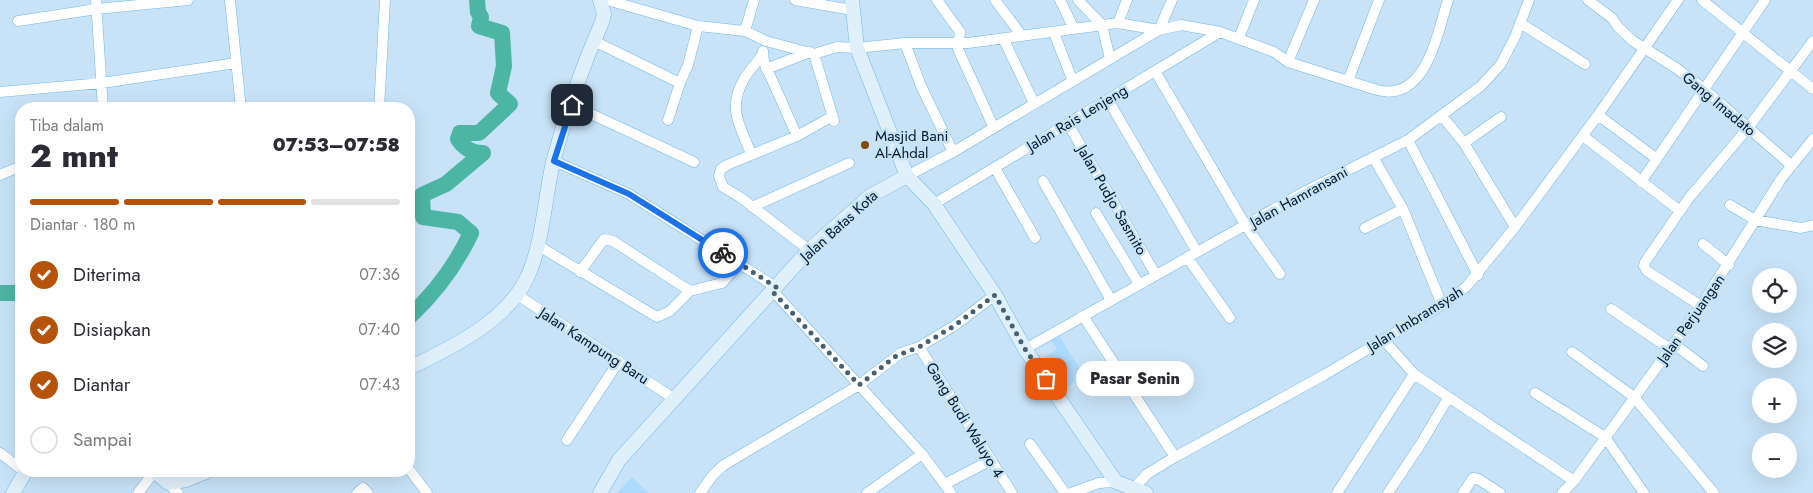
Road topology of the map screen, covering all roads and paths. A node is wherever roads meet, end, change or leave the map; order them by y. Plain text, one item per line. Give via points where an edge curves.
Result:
1 (188, 0) edge
2 (230, 0) edge
3 (385, 0) edge
4 (600, 0) edge
5 (607, 0) edge
6 (754, 0) edge
7 (795, 0) edge
8 (937, 0) edge
9 (995, 0) edge
10 (1060, 0) edge
11 (1078, 0) edge
12 (1127, 0) edge
13 (1172, 0) edge
14 (1254, 0) edge
15 (1314, 0) edge
16 (1379, 0) edge
17 (1448, 0) edge
18 (1529, 0) edge
19 (1588, 0) edge
20 (1678, 0) edge
21 (1702, 0) edge
22 (1765, 0) edge
23 (176, 1) edge
24 (96, 5) edge
25 (852, 5) edge
26 (18, 20) dead end
27 (1118, 22) junction
28 (1100, 23) junction
29 (1520, 23) junction
30 (698, 26) junction
31 (1074, 29) junction
32 (1158, 30) junction
33 (745, 31) junction
34 (1742, 31) junction
35 (1220, 32) junction
36 (1054, 33) junction
37 (1022, 36) junction
38 (1003, 38) junction
39 (1239, 38) junction
40 (594, 40) junction
41 (1813, 41) edge
42 (766, 42) junction
43 (960, 42) junction
44 (904, 43) junction
45 (1644, 46) junction
46 (857, 48) junction
47 (763, 53) junction
48 (812, 53) junction
49 (1110, 59) junction
50 (1288, 62) junction
51 (236, 63) junction
52 (1585, 64) dead end
53 (766, 69) junction
54 (1791, 70) junction
55 (1155, 71) junction
56 (1072, 79) junction
57 (1348, 81) junction
58 (102, 82) junction
59 (680, 83) junction
60 (1704, 89) junction
61 (1813, 89) edge
62 (0, 92) edge
63 (1108, 100) junction
64 (103, 102) edge
65 (240, 102) edge
66 (379, 102) edge
67 (1034, 103) junction
68 (572, 105) junction
69 (1442, 116) junction
70 (1598, 116) junction
71 (1501, 117) dead end
72 (668, 120) dead end
73 (1068, 124) junction
74 (993, 126) junction
75 (1748, 128) junction
76 (797, 136) junction
77 (1583, 136) junction
78 (1408, 140) junction
79 (1813, 140) edge
80 (1464, 143) junction
81 (953, 152) junction
82 (751, 154) junction
83 (1373, 157) junction
84 (1657, 159) junction
85 (554, 161) junction
86 (694, 162) dead end
87 (849, 163) dead end
88 (1791, 165) junction
89 (995, 168) junction
90 (15, 169) edge
91 (0, 175) edge
92 (907, 176) junction
93 (1043, 181) dead end
94 (1641, 182) junction
95 (934, 204) junction
96 (1730, 205) dead end
97 (752, 207) junction
98 (1403, 209) junction
99 (1680, 211) junction
100 (1096, 212) dead end
101 (1755, 220) junction
102 (1813, 225) edge
103 (1246, 226) junction
104 (1515, 227) junction
105 (1365, 228) dead end
106 (1035, 238) dead end
107 (1703, 244) dead end
108 (537, 245) junction
109 (809, 250) junction
110 (1197, 252) junction
111 (1187, 257) junction
112 (740, 263) junction
113 (1729, 265) junction
114 (580, 272) junction
115 (1280, 274) dead end
116 (1156, 275) junction
117 (1478, 275) junction
118 (1139, 284) junction
119 (774, 289) junction
120 (690, 291) junction
121 (516, 294) junction
122 (995, 295) junction
123 (1111, 300) junction
124 (1442, 305) junction
125 (1701, 306) junction
126 (1611, 309) dead end
127 (1083, 316) junction
128 (1230, 318) dead end
129 (1383, 339) junction
130 (919, 347) junction
131 (1672, 347) junction
132 (1025, 349) junction
133 (1572, 352) dead end
134 (619, 361) junction
135 (415, 365) edge
136 (1703, 366) dead end
137 (1414, 374) junction
138 (859, 385) junction
139 (1535, 393) dead end
140 (1634, 397) junction
141 (673, 398) junction
142 (1448, 398) junction
143 (1605, 437) junction
144 (567, 440) dead end
145 (1030, 444) dead end
146 (0, 453) edge
147 (922, 454) junction
148 (1175, 457) junction
149 (991, 460) junction
150 (15, 464) edge
151 (21, 477) edge
152 (150, 477) edge
153 (160, 477) edge
154 (193, 477) edge
155 (415, 477) edge
156 (1574, 481) junction
157 (1116, 482) junction
158 (168, 483) junction
159 (945, 484) junction
160 (1140, 490) edge
161 (13, 493) edge
162 (138, 493) edge
163 (178, 493) edge
164 (357, 493) edge
165 (368, 493) edge
166 (427, 493) edge
167 (600, 493) edge
168 (700, 493) edge
169 (867, 493) edge
170 (951, 493) edge
171 (1012, 493) edge
172 (1066, 493) edge
173 (1071, 493) edge
174 (1337, 493) edge
175 (1388, 493) edge
176 (1463, 493) edge
177 (1500, 493) edge
178 (1562, 493) edge
179 (1644, 493) edge
180 (1714, 493) edge

1 - 23 street
2 - 51 street
3 - 66 street
4 - 40 street via 604,14
5 - 30 street
6 - 33 street
7 - 25 street
8 - 43 street via 960,32
9 - 37 street
10 - 31 street
11 - 28 street
12 - 27 street
13 - 32 street
14 - 39 street
15 - 50 street
16 - 57 street
17 - 57 street, Jalan Batas Kota via 1431,52 1412,85 1389,93
18 - 29 street, Jalan Hamransani
19 - 45 street, Gang Imadato
20 - 45 street, Jalan Imbramsyah
21 - 34 street
22 - 34 street
23 - 24 street
24 - 26 street
24 - 58 street
25 - 46 street
27 - 28 street
27 - 32 street
28 - 31 street
28 - 49 street
29 - 52 street
29 - 69 street, Jalan Hamransani via 1501,64 1480,86
30 - 33 street
30 - 59 street
31 - 36 street
32 - 35 street, Jalan Batas Kota via 1181,25
32 - 49 street, Jalan Batas Kota
33 - 42 street
34 - 54 street
34 - 60 street
35 - 39 street, Jalan Batas Kota
35 - 55 street, Jalan Rais Lenjeng
36 - 37 street
36 - 56 street
37 - 38 street
38 - 43 street
38 - 67 street
39 - 50 street, Jalan Batas Kota via 1274,52
40 - 59 street
40 - 68 street
41 - 54 street
42 - 47 street
42 - 48 street
43 - 44 street
43 - 74 street via 958,48
44 - 46 street
44 - 81 street
45 - 60 street, Gang Imadato
45 - 70 street, Jalan Imbramsyah
46 - 48 street via 837,47
46 - 92 street
47 - 53 street
47 - 82 street via 745,77 734,102
48 - 53 street
48 - 76 street via 834,119
49 - 56 street, Jalan Batas Kota
50 - 57 street, Jalan Batas Kota
51 - 58 street
51 - 65 street
53 - 76 street
54 - 61 street
54 - 75 street
55 - 63 street, Jalan Rais Lenjeng
55 - 103 street
56 - 67 street, Jalan Batas Kota
58 - 62 street
58 - 64 street
59 - 72 street
60 - 75 street, Gang Imadato
60 - 84 street
63 - 73 street, Jalan Rais Lenjeng
63 - 110 street
67 - 74 street, Jalan Batas Kota
68 - 85 street
68 - 86 street
69 - 78 street, Jalan Hamransani
69 - 80 street
70 - 77 street, Jalan Imbramsyah
70 - 84 street
71 - 80 street
73 - 89 street, Jalan Rais Lenjeng
73 - 116 street, Jalan Pudjo Sasmito
74 - 81 street, Jalan Batas Kota
75 - 88 street, Gang Imadato
75 - 99 street
76 - 82 street
77 - 94 street
77 - 104 street, Jalan Imbramsyah
78 - 83 street, Jalan Hamransani
78 - 117 street
79 - 88 street, Jalan Perjuangan
80 - 104 street
81 - 92 street, Jalan Batas Kota
82 - 97 street via 721,169 719,176 723,187
83 - 98 street
83 - 103 street, Jalan Hamransani
84 - 94 street
85 - 108 street
85 - 112 street via 629,194
87 - 97 street
88 - 101 street, Jalan Perjuangan
89 - 95 street, Jalan Rais Lenjeng
89 - 106 street
90 - 91 street
92 - 95 street
92 - 109 street, Jalan Batas Kota via 870,196
93 - 123 street
94 - 99 street
95 - 122 street
96 - 101 street
97 - 109 street
98 - 105 street
98 - 124 street
99 - 125 street via 1644,266
100 - 118 street
101 - 102 street via 1801,228
101 - 113 street, Jalan Perjuangan
103 - 110 street, Jalan Hamransani
103 - 115 street
104 - 117 street, Jalan Imbramsyah
107 - 113 street
108 - 114 street
108 - 121 street via 526,281
109 - 119 street, Jalan Batas Kota
110 - 111 street, Jalan Hamransani
111 - 116 street, Jalan Hamransani
111 - 128 street
112 - 119 street
112 - 120 street via 722,284
113 - 125 street, Jalan Perjuangan
114 - 120 street via 657,317 670,311
114 - 120 street via 604,239 613,241
116 - 118 street, Jalan Hamransani
117 - 124 street, Jalan Imbramsyah
118 - 123 street, Jalan Hamransani
119 - 138 street
119 - 141 street, Jalan Batas Kota
121 - 134 street, Jalan Kampung Baru
121 - 135 street via 475,332
122 - 130 street
122 - 132 street
123 - 127 street, Jalan Hamransani
124 - 129 street, Jalan Imbramsyah
125 - 131 street, Jalan Perjuangan
126 - 131 street
127 - 132 street, Jalan Hamransani
127 - 148 street
129 - 137 street
129 - 148 street, Jalan Imbramsyah
130 - 138 street via 896,356
130 - 149 street, Gang Budi Waluyo 4
131 - 136 street
131 - 140 street, Jalan Perjuangan
132 - 157 street
133 - 140 street
134 - 141 street, Jalan Kampung Baru
134 - 144 street
137 - 142 street
137 - 174 street
138 - 147 street
138 - 168 street via 724,465 712,475
139 - 143 street
140 - 143 street, Jalan Perjuangan
140 - 180 street
141 - 167 street, Jalan Batas Kota via 619,460
142 - 156 street
142 - 175 street
143 - 156 street, Jalan Perjuangan
143 - 179 street
145 - 172 street
146 - 150 street
147 - 159 street
147 - 169 street
148 - 160 street, Jalan Imbramsyah via 1148,474
149 - 159 street
149 - 171 street, Gang Budi Waluyo 4
151 - 161 street
152 - 162 street
153 - 158 street
154 - 158 street
155 - 166 street
156 - 178 street, Jalan Perjuangan
157 - 160 street
157 - 173 street via 1099,483
158 - 163 street
159 - 170 street
164 - 165 street via 363,488
176 - 177 street via 1473,478

